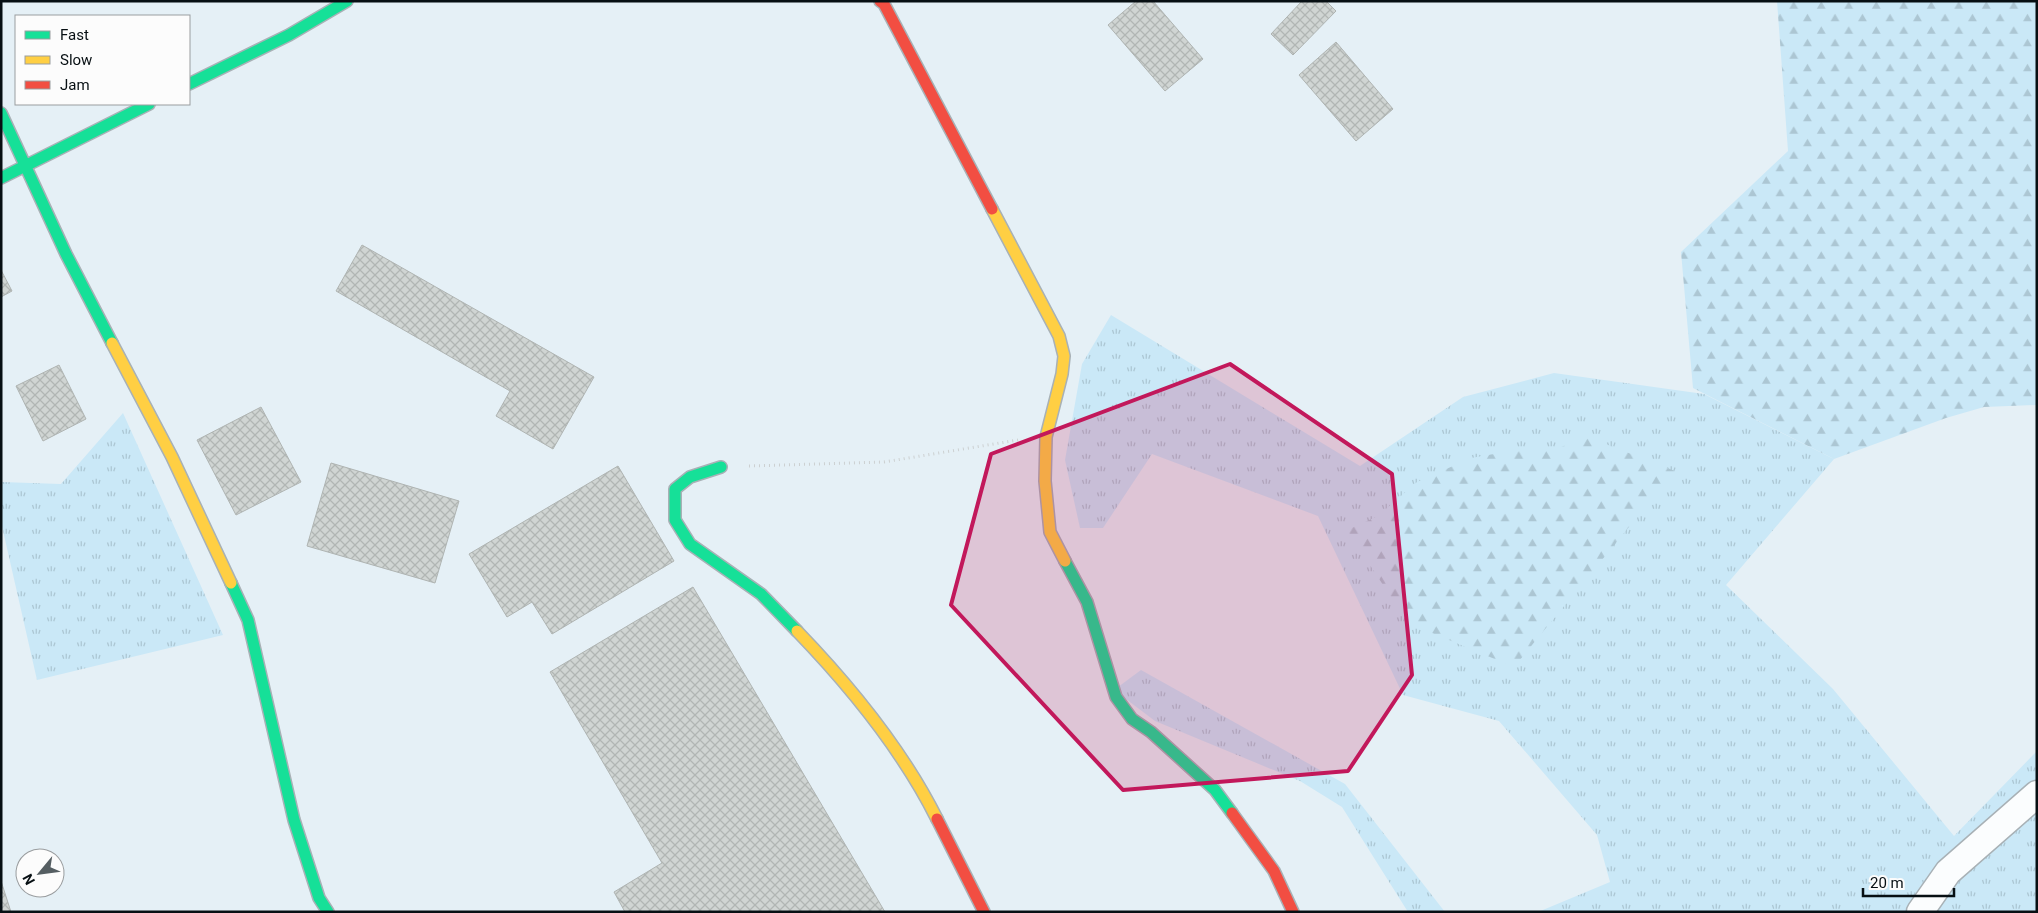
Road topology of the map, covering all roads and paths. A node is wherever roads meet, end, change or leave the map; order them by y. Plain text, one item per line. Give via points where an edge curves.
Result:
1 (347, 1) edge
2 (880, 1) edge
3 (190, 84) edge
4 (147, 105) edge
5 (1, 113) edge
6 (25, 165) junction
7 (1, 178) edge
8 (1046, 437) junction
9 (721, 467) joint
10 (2037, 794) edge
11 (328, 912) edge
12 (984, 912) edge
13 (1293, 912) edge
14 (1920, 912) edge

1 - 3 street via 290,35
2 - 8 street via 1058,336 1064,356 1062,374
4 - 6 street
5 - 6 street
6 - 7 street
6 - 11 street via 66,254 172,457 248,620 294,820 319,898
8 - 9 path via 884,462
8 - 13 street via 1045,481 1050,532 1087,602 1116,697 1132,719 1151,732 1214,790 1274,871
9 - 12 street via 690,477 675,489 675,520 690,544 761,594 824,659 878,724 928,801
10 - 14 street via 1948,872

